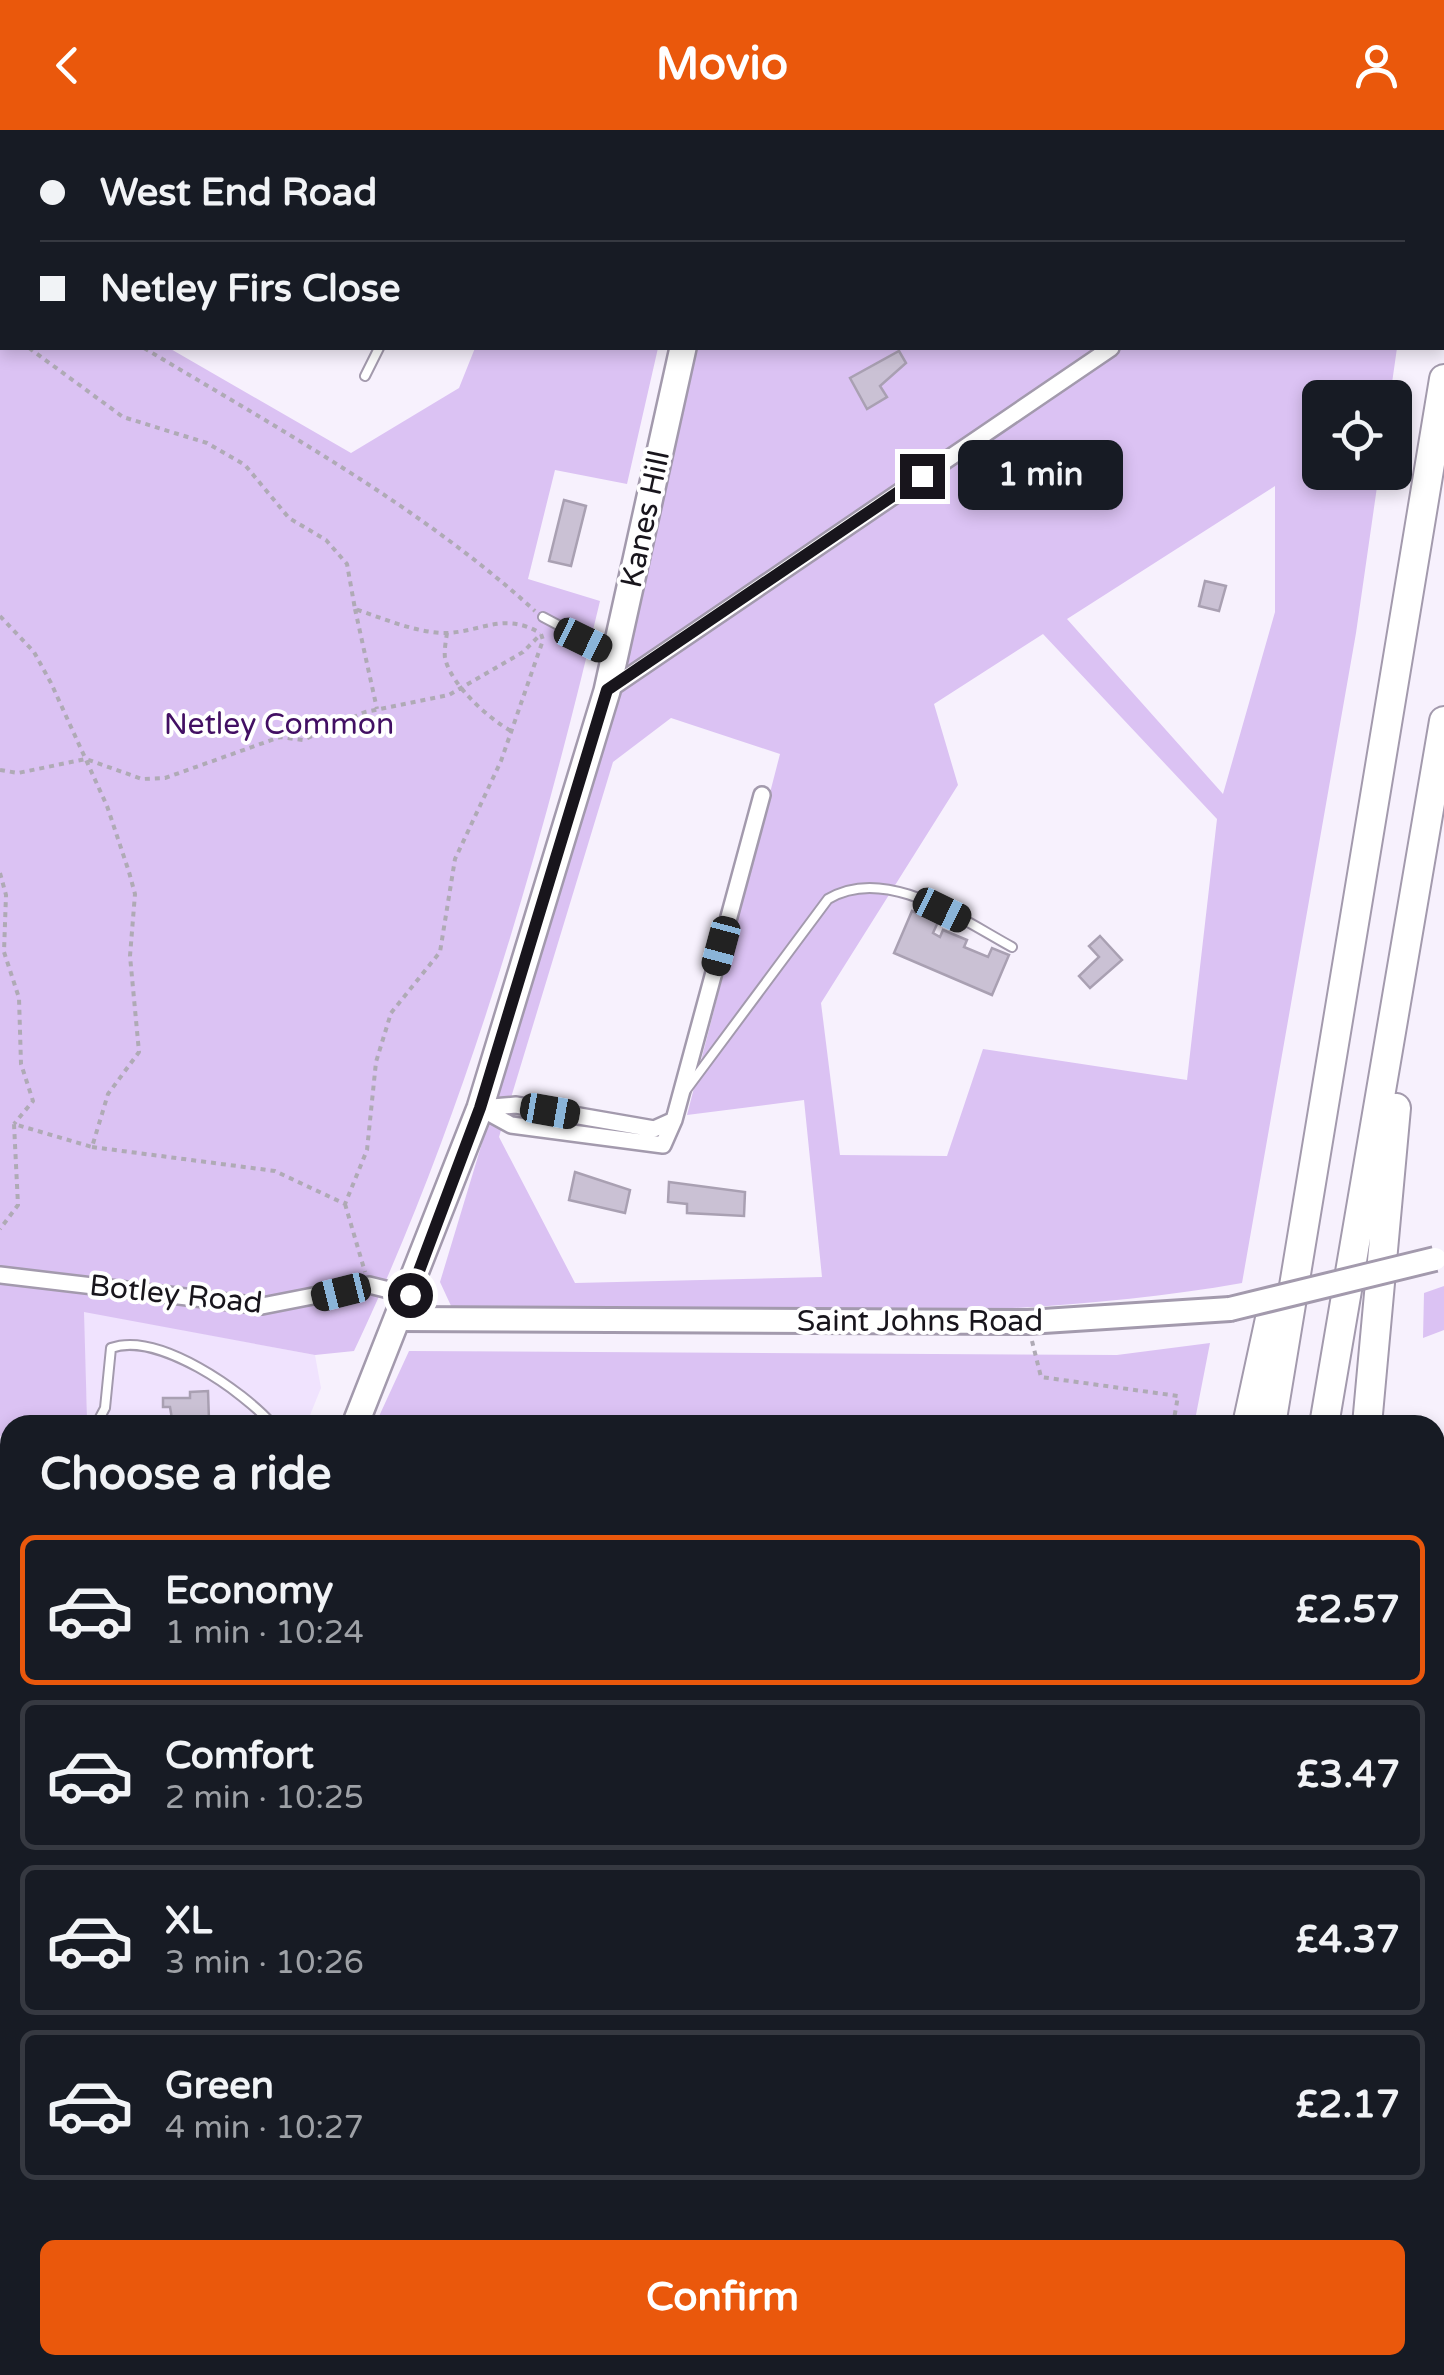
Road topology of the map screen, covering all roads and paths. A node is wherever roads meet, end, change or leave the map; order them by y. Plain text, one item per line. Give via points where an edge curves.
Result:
1 (33, 350) edge
2 (147, 350) edge
3 (378, 350) edge
4 (683, 350) edge
5 (1108, 350) edge
6 (365, 376) dead end
7 (1444, 380) edge
8 (355, 609) junction
9 (0, 616) edge
10 (543, 617) joint
11 (551, 624) junction
12 (447, 633) junction
13 (540, 634) junction
14 (615, 655) junction
15 (463, 686) junction
16 (607, 690) junction
17 (377, 709) junction
18 (1444, 721) edge
19 (511, 731) junction
20 (86, 758) junction
21 (0, 770) edge
22 (762, 794) dead end
23 (0, 873) edge
24 (1414, 912) junction
25 (1012, 947) dead end
26 (1339, 1005) junction
27 (680, 1098) junction
28 (480, 1108) junction
29 (14, 1124) junction
30 (92, 1147) junction
31 (345, 1204) junction
32 (0, 1229) edge
33 (1439, 1257) edge
34 (0, 1275) edge
35 (369, 1285) junction
36 (405, 1307) junction
37 (1028, 1322) junction
38 (101, 1415) edge
39 (261, 1415) edge
40 (360, 1415) edge
41 (1175, 1415) edge
42 (1249, 1415) edge
43 (1273, 1415) edge
44 (1326, 1415) edge
45 (1368, 1415) edge

1 - 8 path via 123,417 207,443 245,465 288,518 326,540 347,564
2 - 10 path via 488,568
3 - 6 lane
4 - 14 main road, Kanes Hill
5 - 16 street
7 - 26 highway
8 - 12 path
8 - 17 path
9 - 20 path via 34,652
10 - 11 lane
11 - 13 path
11 - 14 lane
12 - 13 path via 489,622 528,626
12 - 15 path via 445,657
13 - 15 path via 523,652
13 - 19 path
14 - 16 main road, Kanes Hill
15 - 17 path via 449,695
15 - 19 path
16 - 28 main road, Kanes Hill
17 - 20 path via 303,740 280,737 165,778 142,780
18 - 24 highway
19 - 31 path via 456,859 440,952 390,1013 376,1062 367,1150
20 - 21 path via 18,773
20 - 30 path via 135,894 130,956 140,1052 108,1094
22 - 27 street
23 - 29 path via 4,952 20,998 21,1064 34,1101
24 - 44 highway
24 - 45 highway
25 - 27 lane via 922,900 890,890 840,892
26 - 42 highway
26 - 43 highway
27 - 28 street via 674,1120 654,1129 516,1104
28 - 36 main road, Kanes Hill
29 - 30 path
29 - 32 path via 18,1205
30 - 31 path via 275,1172
31 - 35 path
33 - 37 main road, Saint Johns Road, bridge via 1230,1309
34 - 35 street, Botley Road via 262,1306
35 - 36 street, Botley Road
36 - 37 main road, Saint Johns Road
36 - 40 main road, Kanes Hill
37 - 41 path via 1040,1377 1178,1396
38 - 39 lane via 112,1348 135,1344 182,1360

